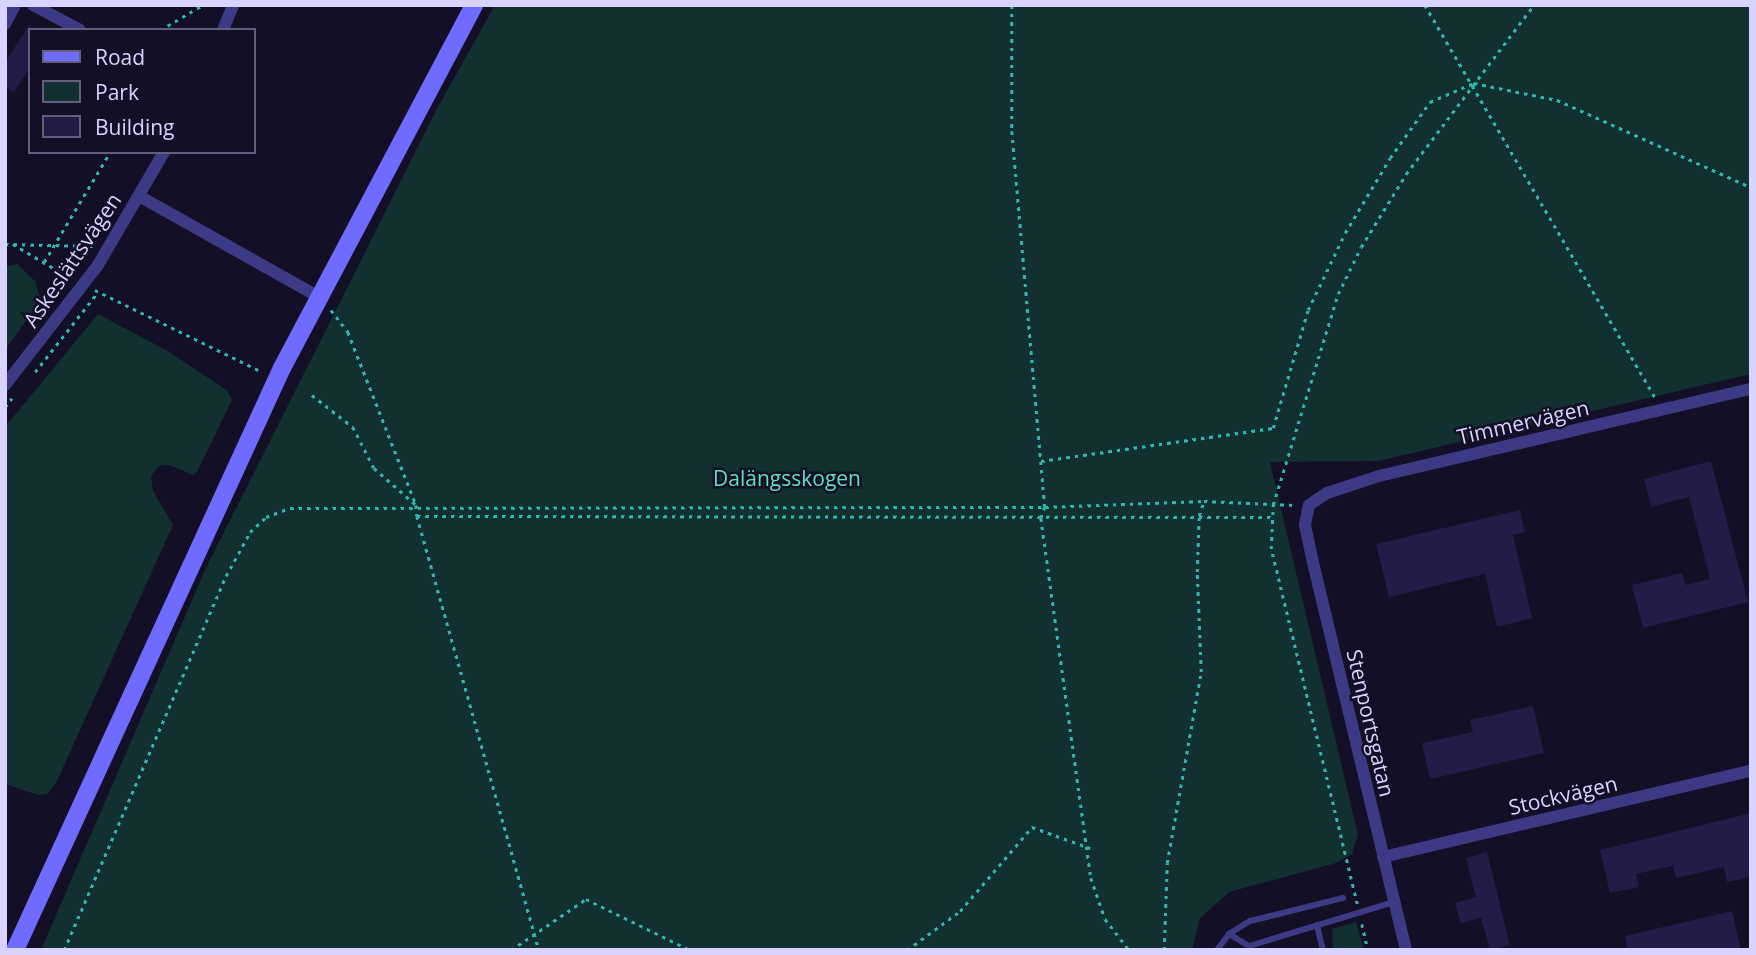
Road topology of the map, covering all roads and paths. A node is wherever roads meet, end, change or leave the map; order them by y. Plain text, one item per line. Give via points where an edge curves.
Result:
1 (15, 5) edge
2 (33, 5) edge
3 (203, 5) edge
4 (233, 5) edge
5 (474, 5) edge
6 (1012, 5) edge
7 (1425, 5) edge
8 (1534, 5) edge
9 (5, 24) edge
10 (76, 28) edge
11 (163, 28) edge
12 (224, 28) edge
13 (1474, 83) junction
14 (109, 154) edge
15 (163, 154) edge
16 (1751, 187) edge
17 (139, 196) junction
18 (5, 244) edge
19 (13, 244) junction
20 (55, 246) junction
21 (109, 246) junction
22 (44, 262) junction
23 (83, 285) junction
24 (98, 292) junction
25 (321, 298) junction
26 (258, 370) dead end
27 (30, 377) dead end
28 (5, 384) edge
29 (1751, 389) edge
30 (312, 395) dead end
31 (14, 397) dead end
32 (5, 407) edge
33 (1663, 410) junction
34 (1041, 461) junction
35 (1204, 501) junction
36 (416, 505) junction
37 (1273, 505) junction
38 (1309, 505) junction
39 (1045, 507) junction
40 (417, 516) junction
41 (1199, 516) junction
42 (1271, 517) junction
43 (1041, 518) junction
44 (1751, 771) edge
45 (1090, 849) junction
46 (1383, 857) junction
47 (1343, 898) dead end
48 (1394, 902) junction
49 (1359, 912) junction
50 (1317, 925) junction
51 (533, 931) junction
52 (1229, 934) junction
53 (15, 950) edge
54 (64, 950) edge
55 (511, 950) edge
56 (539, 950) edge
57 (690, 950) edge
58 (907, 950) edge
59 (1129, 950) edge
60 (1164, 950) edge
61 (1217, 950) edge
62 (1323, 950) edge
63 (1368, 950) edge
64 (1406, 950) edge

1 - 9 street
2 - 10 street
3 - 11 path
4 - 12 street
5 - 25 main road
6 - 34 path via 1012,131
7 - 13 path
8 - 13 path
13 - 16 path via 1557,100
13 - 33 path
13 - 34 path via 1430,102 1345,233 1308,310 1273,428
13 - 37 path via 1406,174 1338,294
14 - 20 path
15 - 17 street, Askeslättsvägen
17 - 21 street, Askeslättsvägen
17 - 25 street
18 - 19 path
19 - 20 path
19 - 22 path
20 - 21 path
20 - 22 path
21 - 23 street, Askeslättsvägen
22 - 23 path
23 - 24 path
23 - 28 street, Askeslättsvägen
24 - 26 path
24 - 27 path
25 - 36 path via 348,332
25 - 53 main road via 282,368
29 - 33 street, Timmervägen
30 - 36 path via 353,427 374,468
31 - 32 path
33 - 38 street, Timmervägen via 1379,476 1327,493
34 - 39 path
35 - 37 path
35 - 39 path
35 - 41 path
36 - 39 path
36 - 40 path
36 - 54 path via 290,508 266,517 250,532
37 - 38 path
37 - 42 path
38 - 46 street, Stenportsgatan via 1305,525
39 - 43 path
40 - 43 path
40 - 51 path
41 - 42 path
41 - 43 path
41 - 60 path via 1201,672 1167,863
42 - 49 path via 1271,549
43 - 45 path
44 - 46 street, Stockvägen
45 - 58 path via 1031,827 960,911
45 - 59 path via 1091,878 1105,919
46 - 48 street, Stenportsgatan
47 - 52 lane via 1250,921
48 - 49 lane
48 - 64 street, Stenportsgatan
49 - 50 lane
49 - 63 path
50 - 52 lane via 1249,946
50 - 62 lane
51 - 55 path
51 - 56 path
51 - 57 path via 586,898
52 - 61 lane

